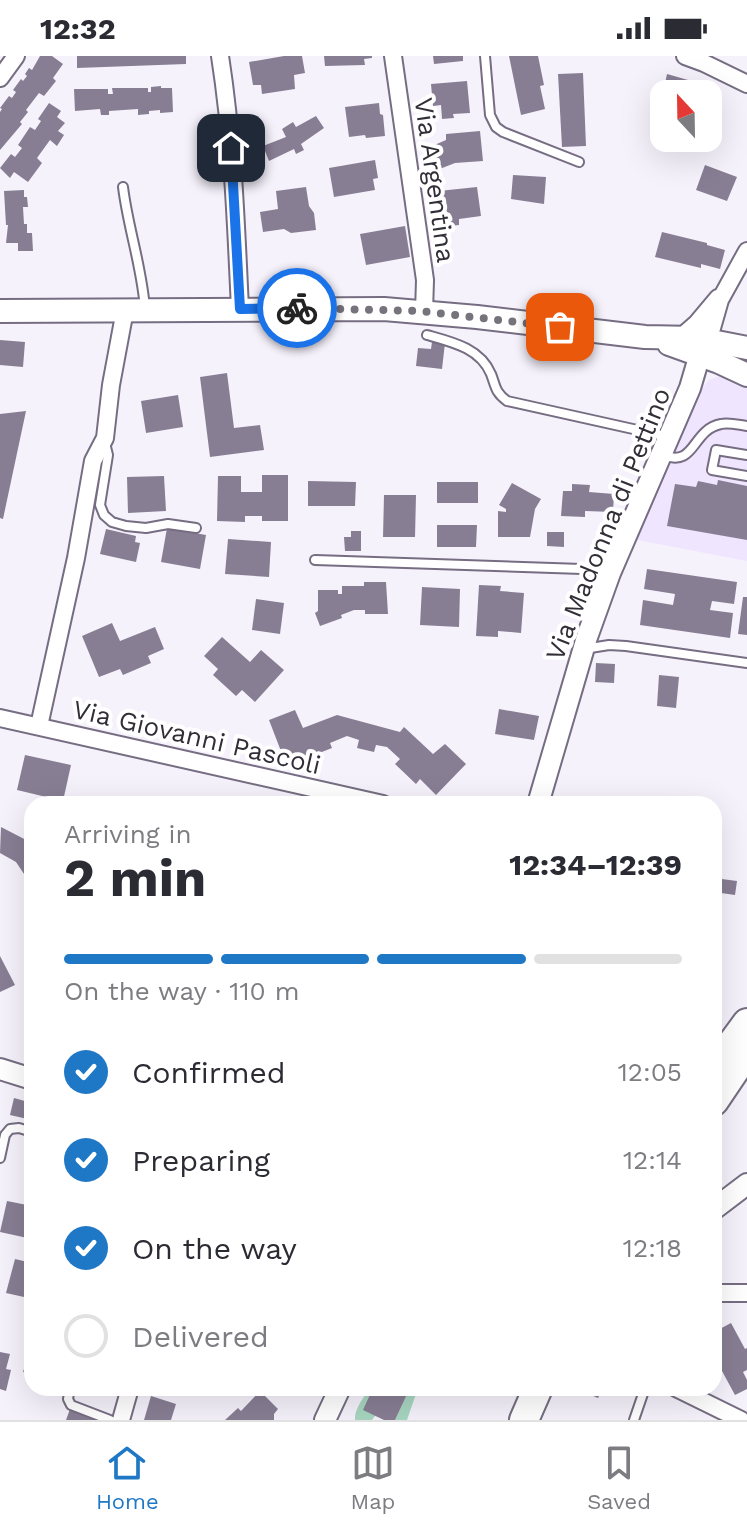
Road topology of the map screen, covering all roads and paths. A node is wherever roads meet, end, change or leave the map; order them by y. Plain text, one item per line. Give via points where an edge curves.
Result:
1 (16, 56) edge
2 (220, 56) edge
3 (393, 56) edge
4 (485, 56) edge
5 (685, 56) edge
6 (0, 78) edge
7 (747, 84) edge
8 (579, 162) dead end
9 (123, 187) dead end
10 (747, 251) edge
11 (240, 309) junction
12 (135, 310) junction
13 (0, 311) edge
14 (424, 312) junction
15 (712, 312) junction
16 (427, 335) dead end
17 (694, 343) junction
18 (743, 349) edge
19 (747, 373) edge
20 (747, 426) edge
21 (105, 438) junction
22 (666, 446) junction
23 (747, 455) edge
24 (747, 476) edge
25 (196, 528) dead end
26 (315, 560) dead end
27 (610, 573) junction
28 (583, 649) junction
29 (747, 663) edge
30 (0, 718) edge
31 (39, 726) junction
32 (348, 796) edge
33 (539, 796) edge
34 (747, 1023) edge
35 (747, 1052) edge
36 (722, 1058) edge
37 (0, 1069) edge
38 (24, 1076) edge
39 (722, 1089) edge
40 (24, 1130) edge
41 (0, 1158) edge
42 (747, 1184) edge
43 (722, 1203) edge
44 (722, 1293) edge
45 (747, 1293) edge
46 (69, 1396) edge
47 (128, 1396) edge
48 (336, 1396) edge
49 (534, 1396) edge
50 (554, 1396) edge
51 (642, 1396) edge
52 (692, 1396) edge
53 (110, 1420) edge
54 (121, 1420) edge
55 (325, 1420) edge
56 (524, 1420) edge
57 (543, 1420) edge
58 (634, 1420) edge
59 (741, 1420) edge

1 - 6 street
2 - 11 street
3 - 14 street, Via Argentina via 425,280
4 - 8 lane via 490,115 496,127
5 - 7 street
9 - 12 lane via 143,282
10 - 15 street
11 - 12 main road
11 - 14 main road
12 - 13 main road
12 - 21 street via 111,385
14 - 17 main road
15 - 17 street via 712,328
15 - 18 street via 721,329
16 - 22 lane via 476,354 507,401
17 - 18 main road
17 - 19 main road
17 - 22 street, Via Madonna di Pettino via 690,388
18 - 19 main road
20 - 22 lane via 716,425 682,458 674,459
21 - 25 lane via 108,455 100,505 104,515 126,526
21 - 31 street via 93,461
22 - 27 street, Via Madonna di Pettino
23 - 24 lane via 716,450 712,470
26 - 27 lane
27 - 28 street, Via Madonna di Pettino
28 - 29 lane via 626,646
28 - 33 street, Via Madonna di Pettino
30 - 31 street, Via Giovanni Pascoli
31 - 32 street, Via Giovanni Pascoli
34 - 36 highway
35 - 39 highway
37 - 38 street
40 - 41 lane via 10,1129
42 - 43 street
44 - 45 street
46 - 53 lane via 71,1405
47 - 54 street
48 - 55 street
49 - 56 highway
50 - 57 highway
51 - 58 lane
52 - 59 street

